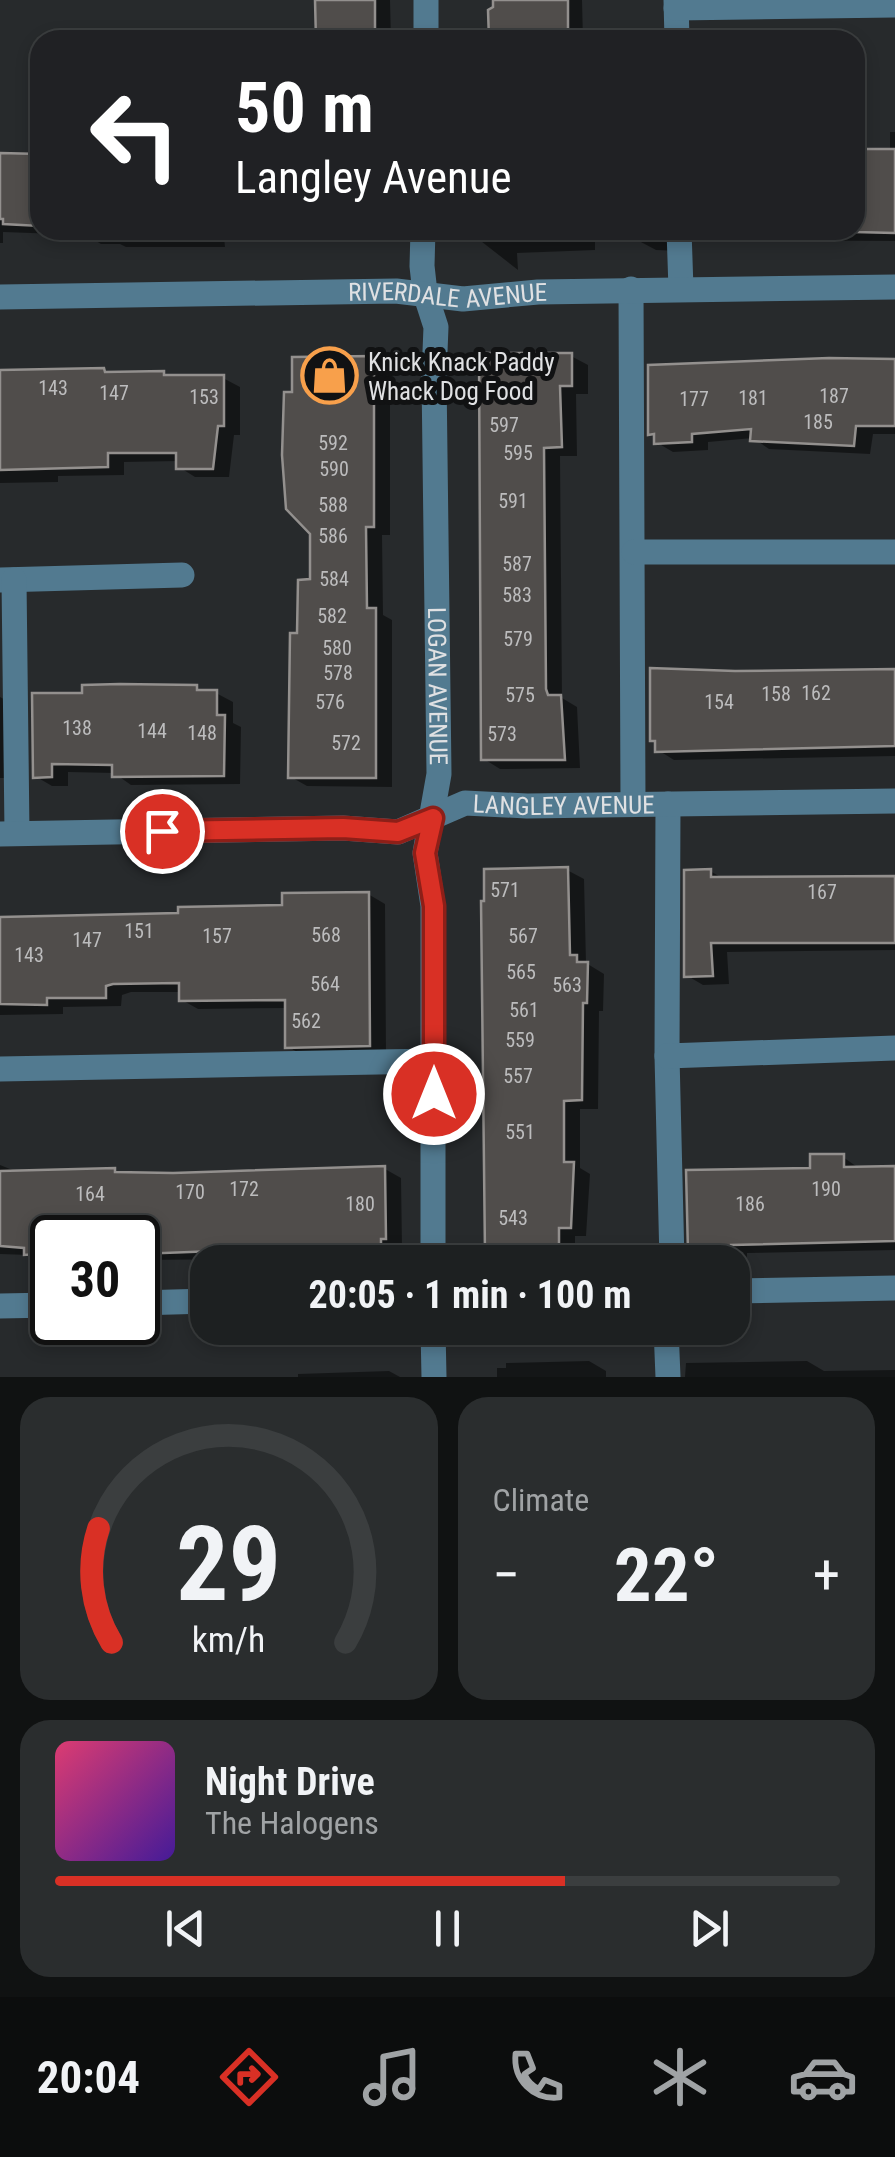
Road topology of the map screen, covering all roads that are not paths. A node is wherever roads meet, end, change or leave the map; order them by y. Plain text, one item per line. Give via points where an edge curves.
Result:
1 (426, 0) edge
2 (676, 4) edge
3 (895, 5) edge
4 (426, 30) edge
5 (677, 30) edge
6 (423, 240) edge
7 (679, 240) edge
8 (895, 287) edge
9 (631, 289) junction
10 (681, 289) junction
11 (426, 293) junction
12 (0, 297) edge
13 (634, 552) junction
14 (895, 552) edge
15 (182, 575) dead end
16 (7, 580) edge
17 (895, 801) edge
18 (633, 804) junction
19 (668, 804) junction
20 (433, 818) junction
21 (8, 833) edge
22 (895, 1048) edge
23 (667, 1056) junction
24 (434, 1061) junction
25 (0, 1069) edge
26 (433, 1245) edge
27 (672, 1245) edge
28 (895, 1288) edge
29 (750, 1291) edge
30 (160, 1302) edge
31 (190, 1302) edge
32 (30, 1305) edge
33 (0, 1306) edge
34 (433, 1345) edge
35 (667, 1345) edge
36 (434, 1377) edge
37 (668, 1377) edge

1 - 4 street
2 - 3 street
2 - 5 street
6 - 11 street, LOGAN AVENUE
7 - 10 street
8 - 10 street, RIVERDALE AVENUE
9 - 10 street, RIVERDALE AVENUE
9 - 11 street, RIVERDALE AVENUE via 463,299
9 - 13 street
11 - 12 street, RIVERDALE AVENUE
11 - 20 street, LOGAN AVENUE via 436,327 439,774
13 - 14 street
13 - 18 street
15 - 16 street
16 - 21 street
17 - 19 street, LANGLEY AVENUE
18 - 19 street, LANGLEY AVENUE
18 - 20 street, LANGLEY AVENUE via 465,803
19 - 23 street
20 - 21 street, LANGLEY AVENUE via 398,832
20 - 24 street, LOGAN AVENUE via 425,853 434,906
22 - 23 street
23 - 27 street
24 - 25 street
24 - 26 street, LOGAN AVENUE
28 - 29 street
30 - 31 street
32 - 33 street
34 - 36 street
35 - 37 street

